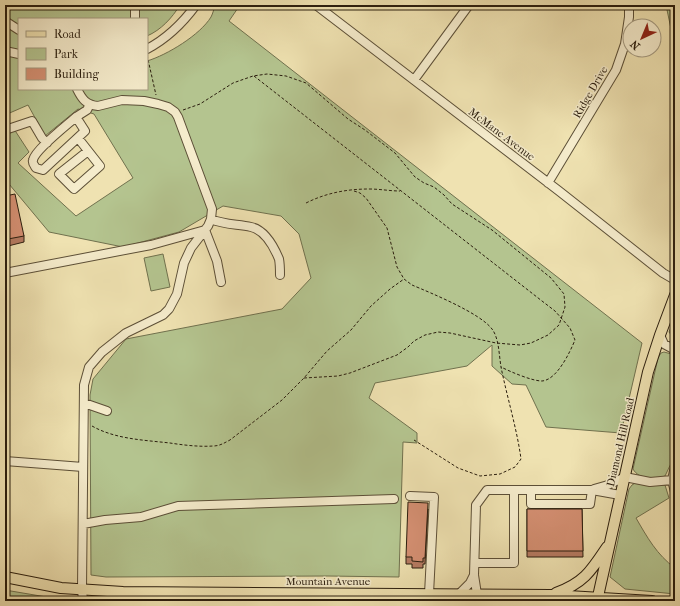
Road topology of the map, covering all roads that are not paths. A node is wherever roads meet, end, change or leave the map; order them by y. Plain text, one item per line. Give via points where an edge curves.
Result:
1 (135, 5) edge
2 (196, 5) edge
3 (316, 5) edge
4 (469, 5) edge
5 (629, 5) edge
6 (135, 18) edge
7 (5, 21) edge
8 (18, 29) edge
9 (148, 48) edge
10 (5, 51) edge
11 (18, 54) edge
12 (414, 80) junction
13 (78, 90) edge
14 (90, 104) junction
15 (76, 117) junction
16 (5, 130) edge
17 (78, 138) junction
18 (47, 143) junction
19 (88, 151) junction
20 (548, 183) junction
21 (211, 219) junction
22 (205, 230) junction
23 (187, 235) junction
24 (193, 245) junction
25 (6, 272) edge
26 (280, 275) dead end
27 (675, 280) edge
28 (221, 282) dead end
29 (675, 295) edge
30 (660, 335) junction
31 (675, 350) edge
32 (84, 403) junction
33 (107, 411) dead end
34 (5, 461) edge
35 (675, 466) edge
36 (83, 467) junction
37 (624, 477) junction
38 (672, 480) junction
39 (514, 490) junction
40 (531, 490) junction
41 (592, 490) junction
42 (675, 492) edge
43 (620, 495) junction
44 (410, 496) dead end
45 (394, 499) dead end
46 (83, 524) junction
47 (610, 542) junction
48 (475, 563) junction
49 (474, 574) junction
50 (5, 577) edge
51 (82, 589) junction
52 (429, 594) junction
53 (459, 594) junction
54 (551, 595) junction
55 (477, 598) edge
56 (598, 599) edge
57 (83, 601) edge
58 (652, 601) edge

1 - 6 street
2 - 9 street via 180,26
3 - 12 street, McMane Avenue
4 - 12 street
5 - 20 street, Ridge Drive via 625,44 616,70
7 - 8 street
10 - 11 street
12 - 20 street, McMane Avenue
13 - 14 street via 82,99
14 - 15 street via 87,110
14 - 21 street via 98,106 130,100 158,104 175,112 212,208
15 - 17 street via 86,131
15 - 18 street
16 - 18 street via 32,122
17 - 18 street via 43,170 36,168 32,162 33,158
17 - 19 street
19 - 19 street via 100,166 74,189 59,174
20 - 27 street, McMane Avenue
21 - 22 street
21 - 26 street via 252,227 263,234 271,243 279,260
22 - 23 street
22 - 24 street
22 - 28 street via 217,261
23 - 24 street
23 - 25 street via 151,245
24 - 32 street via 184,263 177,294 169,310 126,333 95,359 86,376
29 - 30 main road, Diamond Hill Road
30 - 31 street via 664,344
30 - 37 main road, Diamond Hill Road via 648,372
32 - 33 street
32 - 36 street
34 - 36 street
35 - 38 street
36 - 46 street
37 - 38 street via 650,482
37 - 41 street
37 - 43 main road, Diamond Hill Road
38 - 42 street
39 - 40 street
39 - 48 street via 488,490 477,503
39 - 48 street via 514,563
40 - 41 street
40 - 41 street via 531,504 590,504
41 - 43 street
43 - 47 main road, Diamond Hill Road
44 - 52 street via 434,497
45 - 46 street via 178,506 141,517
46 - 51 street
47 - 54 main road via 590,573 568,589
47 - 56 main road, Diamond Hill Road
48 - 49 street
49 - 53 street via 470,583
49 - 55 street
50 - 51 main road, Mountain Avenue via 61,588
51 - 52 main road, Mountain Avenue via 123,592
51 - 57 street
52 - 53 main road, Mountain Avenue
53 - 55 main road, Mountain Avenue
54 - 55 main road, Mountain Avenue
54 - 56 main road, Mountain Avenue
56 - 58 main road, Mountain Avenue

